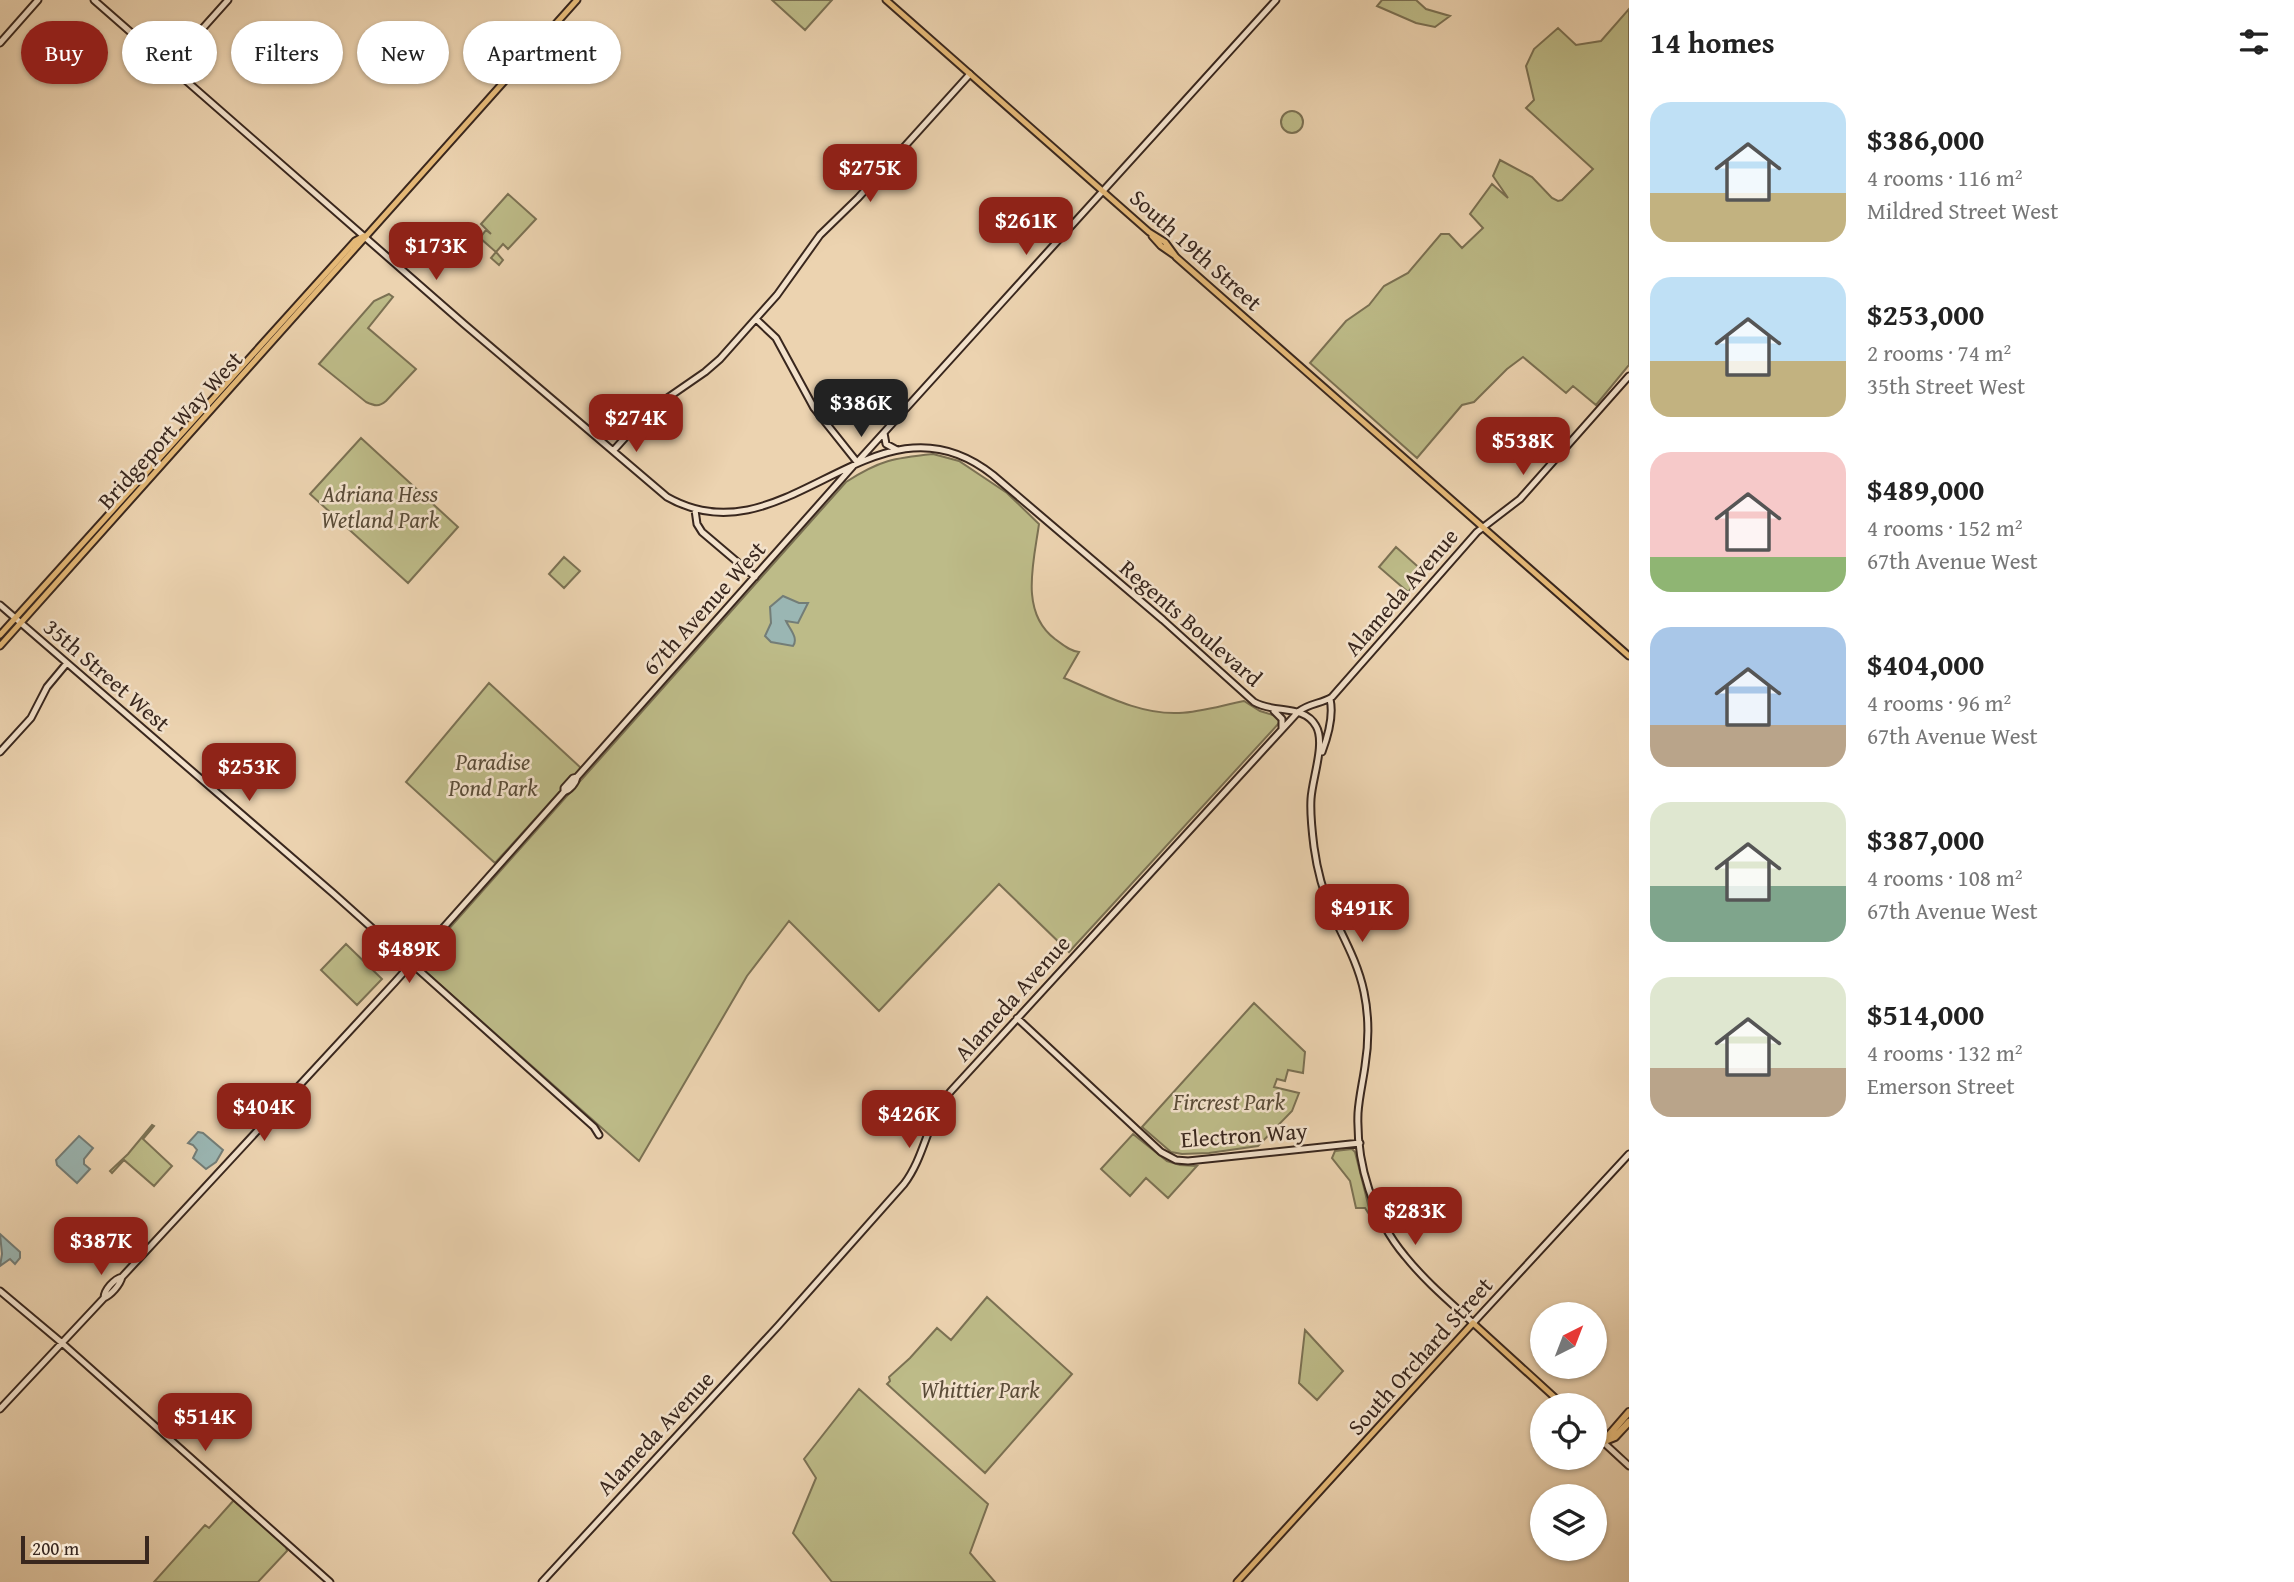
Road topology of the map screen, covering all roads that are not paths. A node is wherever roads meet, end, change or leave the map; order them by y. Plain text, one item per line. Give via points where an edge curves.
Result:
1 (38, 0) edge
2 (94, 0) edge
3 (228, 0) edge
4 (577, 0) edge
5 (886, 0) edge
6 (1276, 0) edge
7 (209, 21) edge
8 (122, 24) edge
9 (0, 43) edge
10 (970, 74) junction
11 (191, 84) edge
12 (1103, 192) junction
13 (364, 236) junction
14 (756, 319) junction
15 (1629, 376) edge
16 (884, 433) junction
17 (897, 450) junction
18 (613, 451) junction
19 (857, 462) junction
20 (695, 510) junction
21 (1482, 526) junction
22 (755, 577) junction
23 (0, 605) edge
24 (18, 621) junction
25 (0, 635) edge
26 (0, 646) edge
27 (1629, 656) edge
28 (67, 663) junction
29 (1330, 699) junction
30 (1270, 709) junction
31 (1297, 712) junction
32 (1282, 728) junction
33 (0, 752) edge
34 (1315, 768) junction
35 (412, 963) junction
36 (1017, 1018) junction
37 (599, 1135) dead end
38 (1360, 1143) junction
39 (1629, 1154) edge
40 (0, 1291) edge
41 (1473, 1323) junction
42 (62, 1343) junction
43 (1550, 1393) edge
44 (0, 1409) edge
45 (1629, 1412) edge
46 (1629, 1422) edge
47 (1607, 1437) edge
48 (1607, 1440) edge
49 (1607, 1446) edge
50 (1629, 1466) edge
51 (330, 1582) edge
52 (542, 1582) edge
53 (1237, 1582) edge

1 - 9 street
2 - 8 street
3 - 7 street
4 - 13 main road, Bridgeport Way West
5 - 10 main road, South 19th Street
6 - 12 street, 67th Avenue West
10 - 12 main road, South 19th Street
10 - 14 street via 820,234
11 - 13 street
12 - 16 street, 67th Avenue West
12 - 21 main road, South 19th Street
13 - 18 street
13 - 24 main road, Bridgeport Way West
14 - 18 street via 711,368 650,410
14 - 19 street via 779,342 820,417
15 - 21 street, Alameda Avenue via 1520,499
16 - 17 street via 886,444
16 - 19 street, 67th Avenue West
17 - 19 street, Regents Boulevard
17 - 30 street, Regents Boulevard via 944,451 979,465 1254,702
18 - 20 street via 656,489
19 - 20 street, Regents Boulevard via 757,509 723,514
19 - 22 street, 67th Avenue West
20 - 22 street via 702,532
21 - 27 main road, South 19th Street
21 - 29 street, Alameda Avenue
22 - 35 street, 67th Avenue West
23 - 24 street, 35th Street West
24 - 25 main road, Bridgeport Way West
24 - 26 main road, Bridgeport Way West
24 - 28 street, 35th Street West
28 - 33 street via 34,713
28 - 35 street, 35th Street West
29 - 31 street, Alameda Avenue
29 - 34 street via 1328,733
30 - 31 street, Regents Boulevard
30 - 32 street via 1282,719
31 - 32 street, Alameda Avenue
31 - 34 street via 1307,715 1318,731
32 - 36 street, Alameda Avenue
34 - 38 street via 1311,811 1317,862 1330,908 1360,976 1366,1009
35 - 37 street, 35th Street West
35 - 42 street, 67th Avenue West
36 - 38 street, Electron Way via 1161,1152 1176,1160
36 - 52 street, Alameda Avenue via 942,1102 919,1161 904,1184
38 - 41 street via 1371,1193 1395,1243
39 - 41 street, South Orchard Street
40 - 42 street
41 - 43 main road
41 - 53 main road, South Orchard Street
42 - 44 street, 67th Avenue West
42 - 51 street
45 - 47 highway
46 - 48 highway
49 - 50 street

